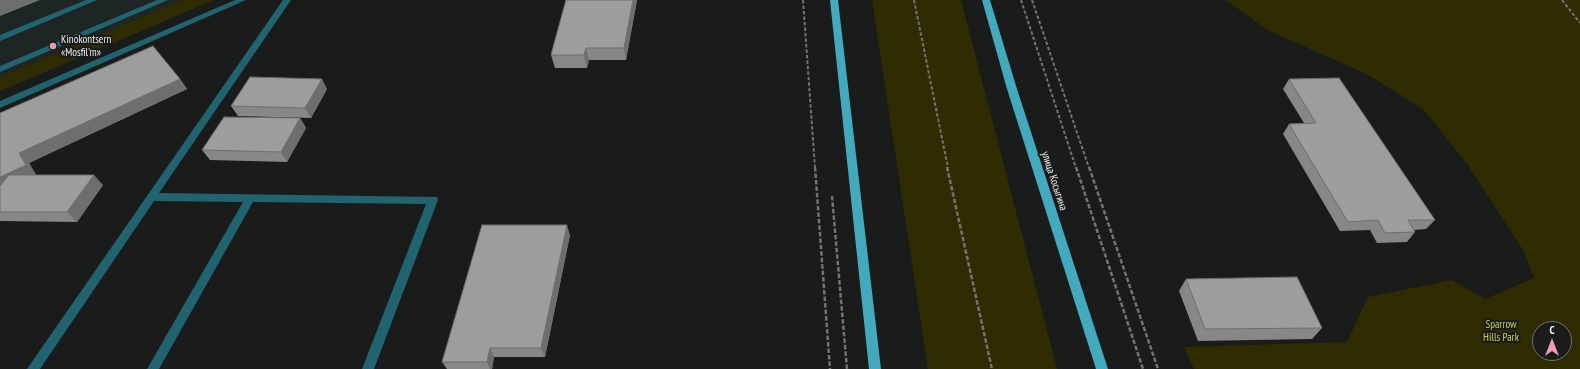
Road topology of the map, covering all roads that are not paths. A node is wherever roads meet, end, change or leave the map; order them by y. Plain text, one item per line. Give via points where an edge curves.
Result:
1 (94, 0) edge
2 (164, 0) edge
3 (242, 0) edge
4 (287, 0) edge
5 (834, 0) edge
6 (986, 0) edge
7 (0, 38) edge
8 (0, 69) edge
9 (0, 105) edge
10 (151, 197) junction
11 (250, 198) junction
12 (33, 369) edge
13 (153, 369) edge
14 (368, 369) edge
15 (875, 369) edge
16 (1102, 369) edge

1 - 7 lane
2 - 8 lane
3 - 9 lane
4 - 10 lane
5 - 15 main road
6 - 16 main road, улица Косыгина
10 - 11 lane
10 - 12 lane
11 - 13 lane
11 - 14 lane via 433,200

